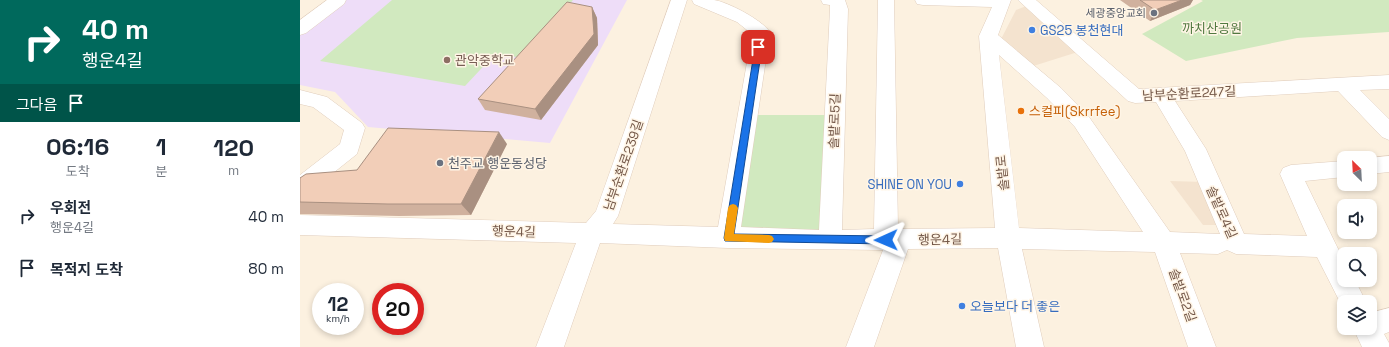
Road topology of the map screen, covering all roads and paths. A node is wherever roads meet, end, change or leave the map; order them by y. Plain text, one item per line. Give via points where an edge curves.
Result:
1 (338, 0) edge
2 (679, 0) edge
3 (700, 0) edge
4 (838, 0) edge
5 (886, 0) edge
6 (922, 0) edge
7 (1026, 0) edge
8 (1001, 1) edge
9 (300, 29) edge
10 (988, 36) junction
11 (1389, 82) edge
12 (1343, 85) junction
13 (1162, 96) junction
14 (300, 97) edge
15 (1389, 132) edge
16 (1389, 164) edge
17 (1377, 165) edge
18 (1337, 170) edge
19 (300, 187) edge
20 (300, 225) edge
21 (591, 234) junction
22 (728, 238) junction
23 (1008, 238) junction
24 (830, 240) junction
25 (893, 240) junction
26 (1164, 243) junction
27 (1218, 244) dead end
28 (1324, 247) junction
29 (1349, 295) edge
30 (1389, 320) edge
31 (1377, 323) edge
32 (1370, 335) edge
33 (550, 347) edge
34 (860, 347) edge
35 (1030, 347) edge
36 (1202, 347) edge
37 (1377, 347) edge

1 - 9 street
2 - 21 street, 남부순환로239길 via 606,216
3 - 22 street via 743,18 761,32
4 - 24 street, 솔밭로5길
5 - 25 street
6 - 8 street
7 - 13 street, 남부순환로247길 via 1135,96
8 - 10 street, 솔밭로
10 - 23 street, 솔밭로
10 - 26 street via 1054,93 1082,122
11 - 12 street, 남부순환로247길
12 - 13 street, 남부순환로247길
12 - 15 street
13 - 28 street, 솔밭로4길 via 1194,149 1236,244
14 - 19 street via 320,102 355,128 349,148
16 - 17 street
18 - 28 street via 1291,174
20 - 21 street, 행운4길
21 - 22 street, 행운4길
21 - 33 street, 남부순환로239길
22 - 24 street, 행운4길
23 - 25 street, 행운4길
23 - 26 street, 솔밭로4길
23 - 35 street, 솔밭로
24 - 25 street, 행운4길
25 - 34 street
26 - 27 street, 솔밭로4길
26 - 36 street, 솔밭로2길
28 - 29 street
30 - 31 street
32 - 37 street

